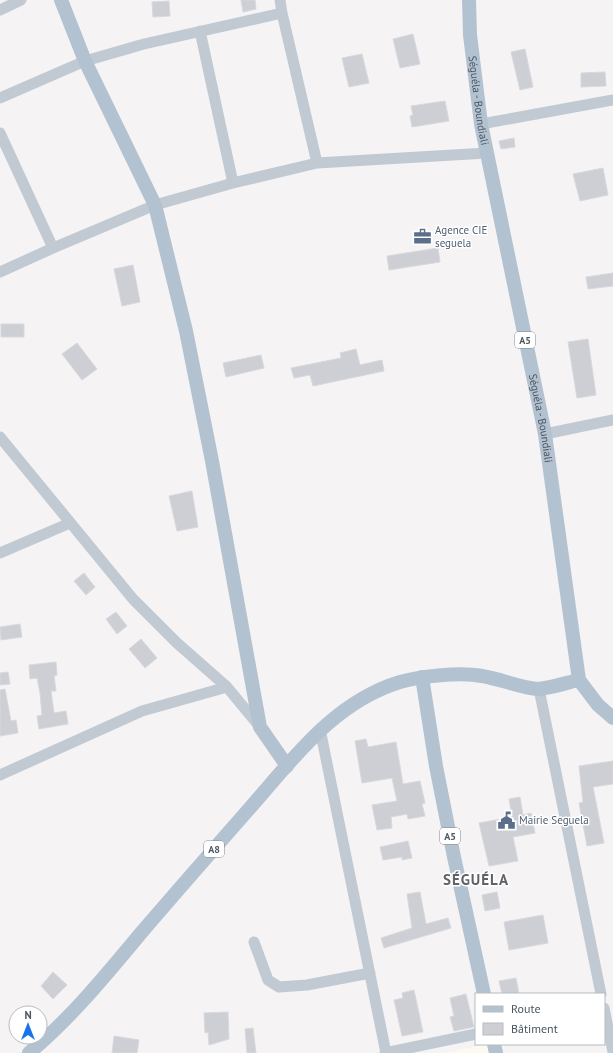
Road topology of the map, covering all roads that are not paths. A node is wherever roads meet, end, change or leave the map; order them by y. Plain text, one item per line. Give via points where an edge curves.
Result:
1 (21, 0) edge
2 (61, 0) edge
3 (280, 0) edge
4 (469, 0) edge
5 (0, 10) edge
6 (282, 13) junction
7 (200, 31) junction
8 (85, 61) junction
9 (0, 98) edge
10 (613, 100) edge
11 (481, 124) junction
12 (0, 133) edge
13 (487, 153) junction
14 (317, 162) junction
15 (233, 183) junction
16 (155, 205) junction
17 (53, 248) junction
18 (0, 272) edge
19 (613, 420) edge
20 (544, 434) junction
21 (1, 441) edge
22 (70, 523) junction
23 (0, 553) edge
24 (422, 677) junction
25 (579, 680) junction
26 (227, 687) junction
27 (539, 689) junction
28 (613, 718) edge
29 (260, 727) junction
30 (320, 729) junction
31 (287, 766) junction
32 (0, 775) edge
33 (254, 942) dead end
34 (370, 973) junction
35 (484, 993) edge
36 (601, 993) edge
37 (605, 1012) edge
38 (475, 1034) edge
39 (613, 1052) edge
40 (29, 1053) edge
41 (386, 1053) edge

1 - 5 street
2 - 8 main road
3 - 6 street
4 - 11 main road, Séguéla - Boundiali / A5 via 470,35
6 - 7 street
6 - 14 street
7 - 8 street
7 - 15 street
8 - 9 street
8 - 16 main road
10 - 11 street
11 - 13 main road, Séguéla - Boundiali / A5
12 - 17 street
13 - 14 street
13 - 20 main road, Séguéla - Boundiali / A5
14 - 15 street
15 - 16 street
16 - 17 street
16 - 29 main road via 186,331 211,454
17 - 18 street
19 - 20 street
20 - 25 main road, Séguéla - Boundiali / A5
21 - 22 street
22 - 23 street
22 - 26 street via 133,599 177,643
24 - 27 main road via 480,675
24 - 30 main road, A8 via 399,682 368,695
24 - 35 main road, A5 via 439,781
25 - 27 main road
25 - 28 main road via 598,705
26 - 29 street
26 - 32 street via 142,711
27 - 36 street
29 - 31 main road
30 - 31 main road, A8
30 - 34 street
31 - 40 main road, A8 via 88,995
33 - 34 street via 268,980 279,987 307,985
34 - 41 street
37 - 39 street
38 - 41 street

